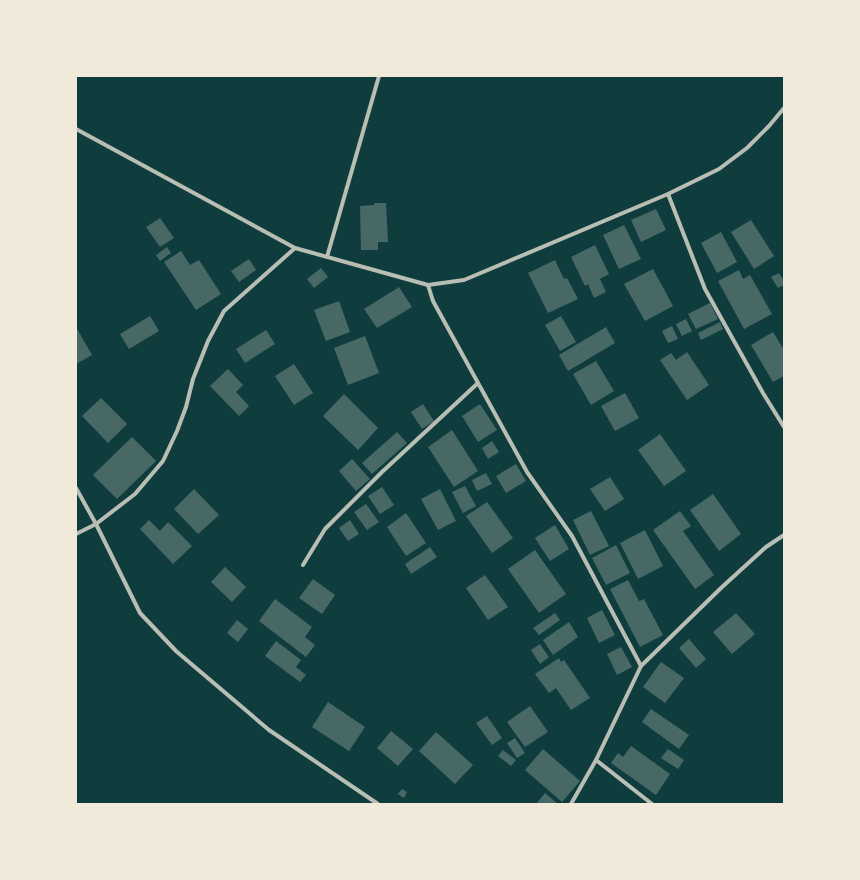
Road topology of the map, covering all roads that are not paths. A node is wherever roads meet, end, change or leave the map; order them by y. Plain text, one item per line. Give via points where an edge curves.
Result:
1 (379, 76) edge
2 (784, 108) edge
3 (76, 130) edge
4 (668, 194) junction
5 (295, 248) junction
6 (327, 257) junction
7 (428, 285) junction
8 (478, 383) junction
9 (784, 427) edge
10 (76, 488) edge
11 (96, 524) junction
12 (76, 534) edge
13 (784, 536) edge
14 (303, 565) dead end
15 (641, 666) junction
16 (596, 760) junction
17 (378, 804) edge
18 (571, 804) edge
19 (652, 804) edge

1 - 6 street
2 - 4 street via 747,148 719,169
3 - 5 street
4 - 7 street via 464,280
4 - 9 street via 705,289
5 - 6 street
5 - 11 street via 224,311 208,341 193,379 186,408 163,461 135,494
6 - 7 street
7 - 8 street via 433,301
8 - 14 street via 325,529
8 - 15 street via 527,472 572,536
10 - 11 street
11 - 12 street
11 - 17 street via 140,613 176,651 269,730
13 - 15 street via 766,547
15 - 16 street
16 - 18 street
16 - 19 street

